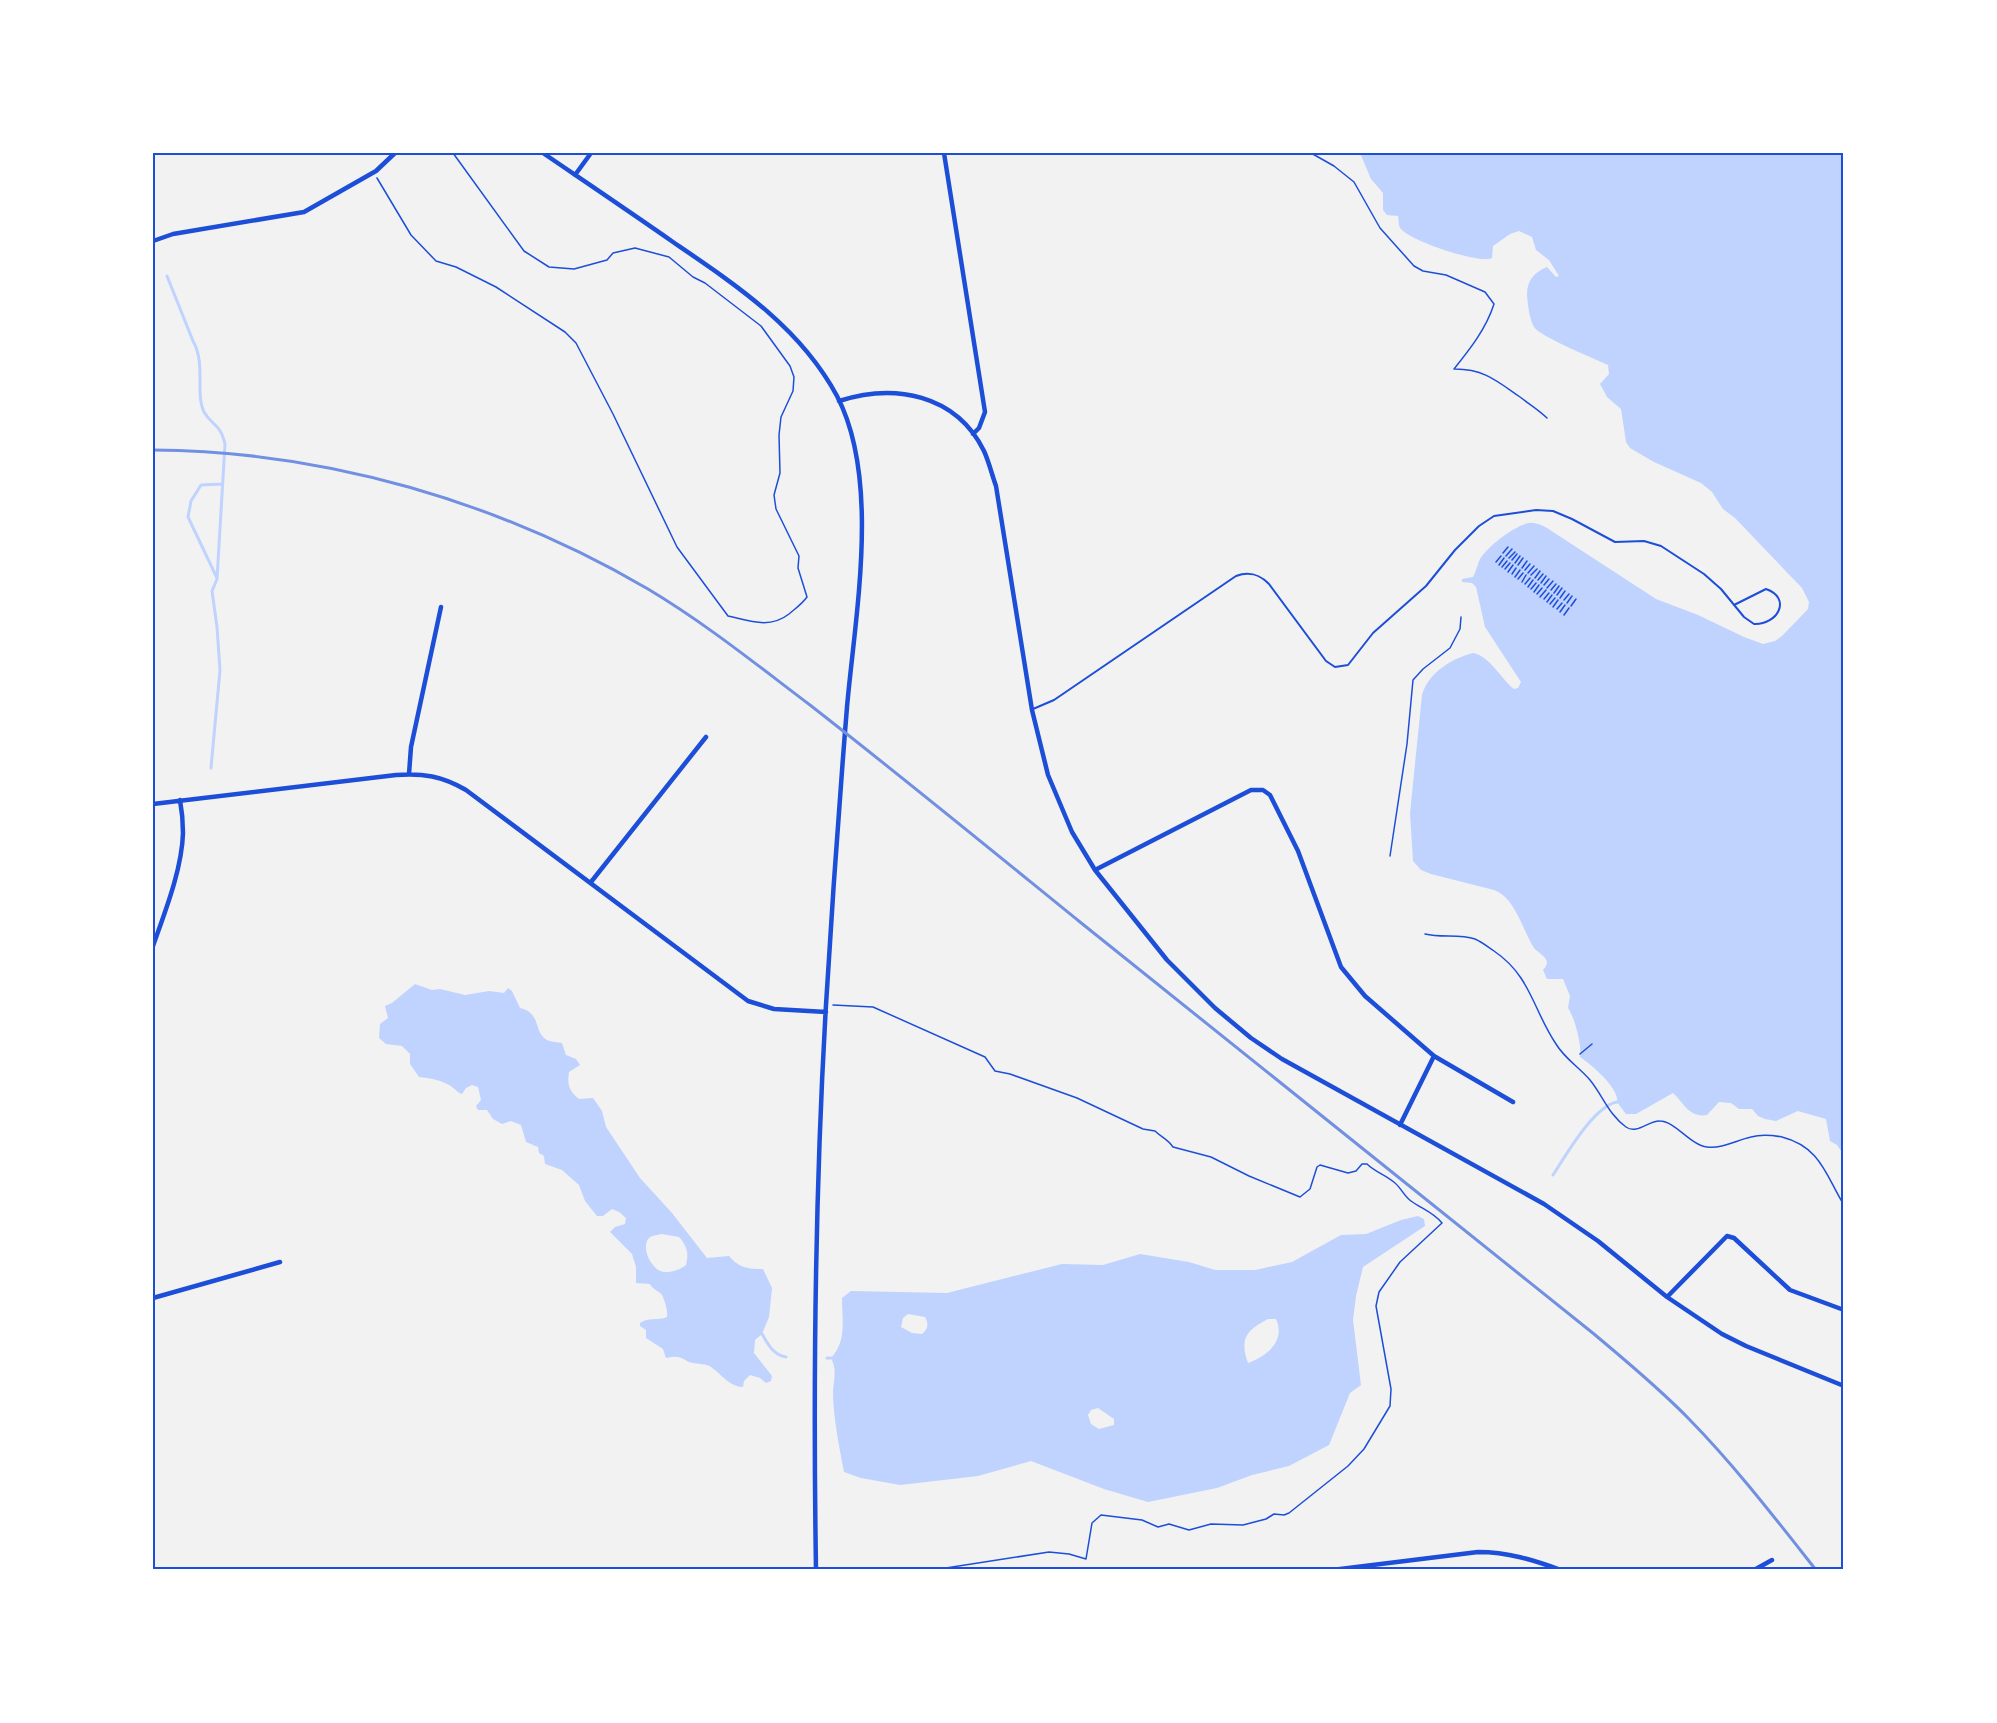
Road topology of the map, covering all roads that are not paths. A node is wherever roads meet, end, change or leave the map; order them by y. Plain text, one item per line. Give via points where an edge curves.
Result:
1 (395, 153) edge
2 (543, 153) edge
3 (591, 153) edge
4 (944, 153) edge
5 (575, 175) junction
6 (153, 241) edge
7 (839, 401) junction
8 (973, 434) junction
9 (1734, 605) junction
10 (441, 607) dead end
11 (1032, 710) junction
12 (706, 737) dead end
13 (410, 774) junction
14 (180, 800) junction
15 (153, 804) edge
16 (1095, 870) junction
17 (591, 882) junction
18 (153, 946) edge
19 (826, 1012) junction
20 (1434, 1056) junction
21 (1513, 1102) dead end
22 (1400, 1125) junction
23 (280, 1262) dead end
24 (1667, 1297) junction
25 (153, 1298) edge
26 (1844, 1310) edge
27 (1844, 1386) edge
28 (1772, 1560) dead end
29 (816, 1570) edge
30 (1332, 1570) edge
31 (1561, 1570) edge
32 (1754, 1570) edge

1 - 6 street via 374,172 304,212 173,234
2 - 5 street
3 - 5 street
4 - 8 street via 985,412
5 - 7 street via 779,320 814,360
7 - 8 street via 870,393 908,394 942,406
7 - 19 street via 857,463 860,558
8 - 11 street via 984,451 996,486
9 - 9 lane via 1749,621 1760,624 1774,617 1780,604 1766,589
9 - 11 lane via 1704,574 1661,546 1644,541 1615,542 1553,511 1494,516 1479,526 1426,586 1373,633 1348,665 1335,667 1326,661 1269,584 1257,575 1245,573 1054,700
10 - 13 street via 411,747
11 - 16 street via 1060,806
12 - 17 street
13 - 14 street
13 - 17 street via 442,778 466,790
14 - 15 street
14 - 18 street via 182,845
16 - 20 street via 1251,790 1266,792 1292,837 1341,966 1365,996
16 - 22 street via 1167,960 1234,1025 1282,1059
17 - 19 street via 748,1001 774,1009
19 - 29 street via 815,1273
20 - 21 street
20 - 22 street
22 - 24 street via 1544,1204 1598,1241
23 - 25 street
24 - 26 street via 1727,1236 1734,1238 1790,1290
24 - 27 street via 1722,1334
28 - 32 street
30 - 31 street via 1498,1552

